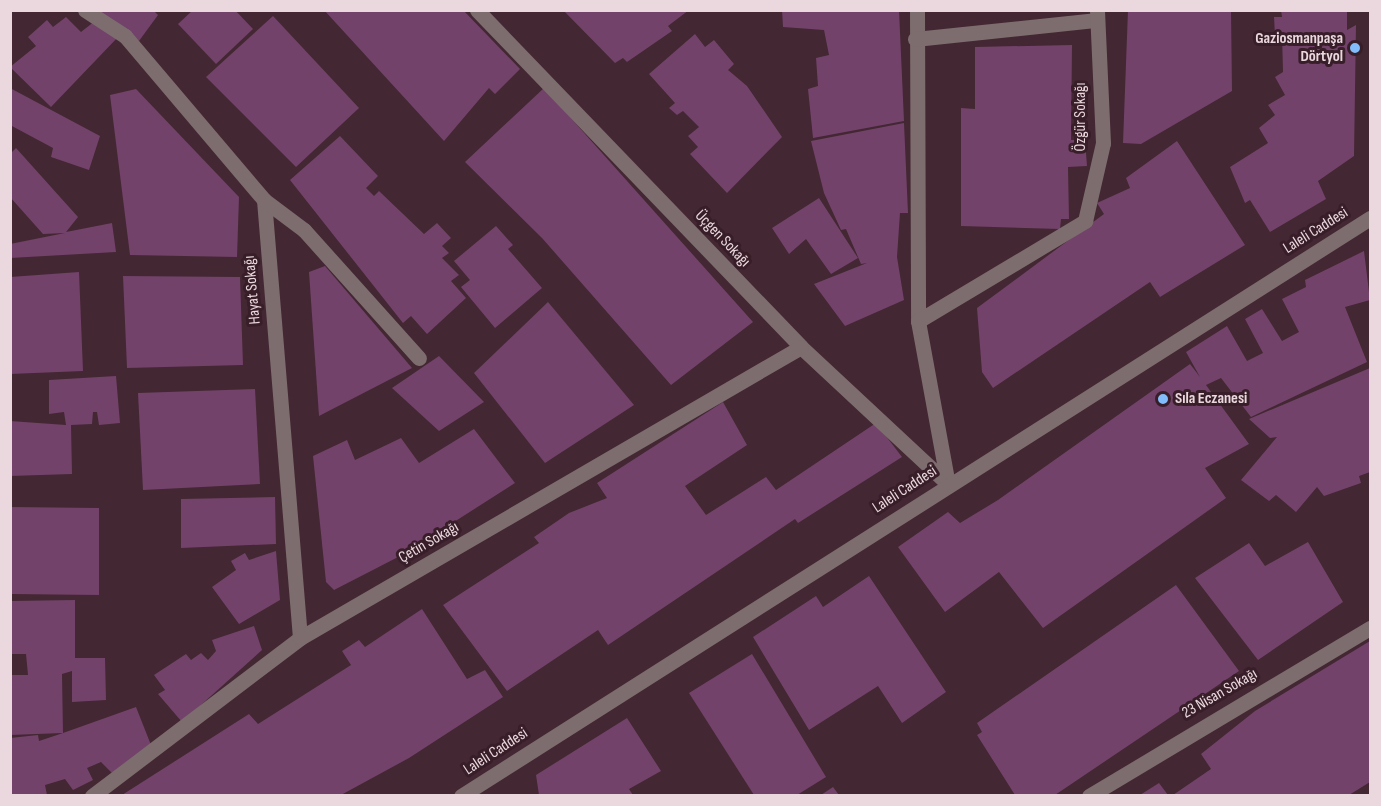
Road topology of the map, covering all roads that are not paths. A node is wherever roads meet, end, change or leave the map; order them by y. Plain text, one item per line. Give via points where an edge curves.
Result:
1 (85, 10) edge
2 (477, 10) edge
3 (917, 10) edge
4 (1097, 15) edge
5 (915, 39) junction
6 (264, 200) junction
7 (1371, 218) edge
8 (918, 321) junction
9 (801, 347) junction
10 (419, 358) dead end
11 (948, 484) junction
12 (1371, 628) edge
13 (300, 638) junction
14 (465, 794) edge
15 (92, 795) edge
16 (1089, 795) edge

1 - 6 street via 125,36
2 - 9 street, Üçgen Sokağı
3 - 5 street
4 - 5 street
4 - 8 street, Özgür Sokağı via 1103,143 1085,221
5 - 8 street
6 - 10 street via 304,230
6 - 13 street, Hayat Sokağı
7 - 11 street, Laleli Caddesi
8 - 11 street
9 - 11 street, Üçgen Sokağı
9 - 13 street, Çetin Sokağı
11 - 14 street, Laleli Caddesi
12 - 16 street, 23 Nisan Sokağı
13 - 15 street, Çetin Sokağı

